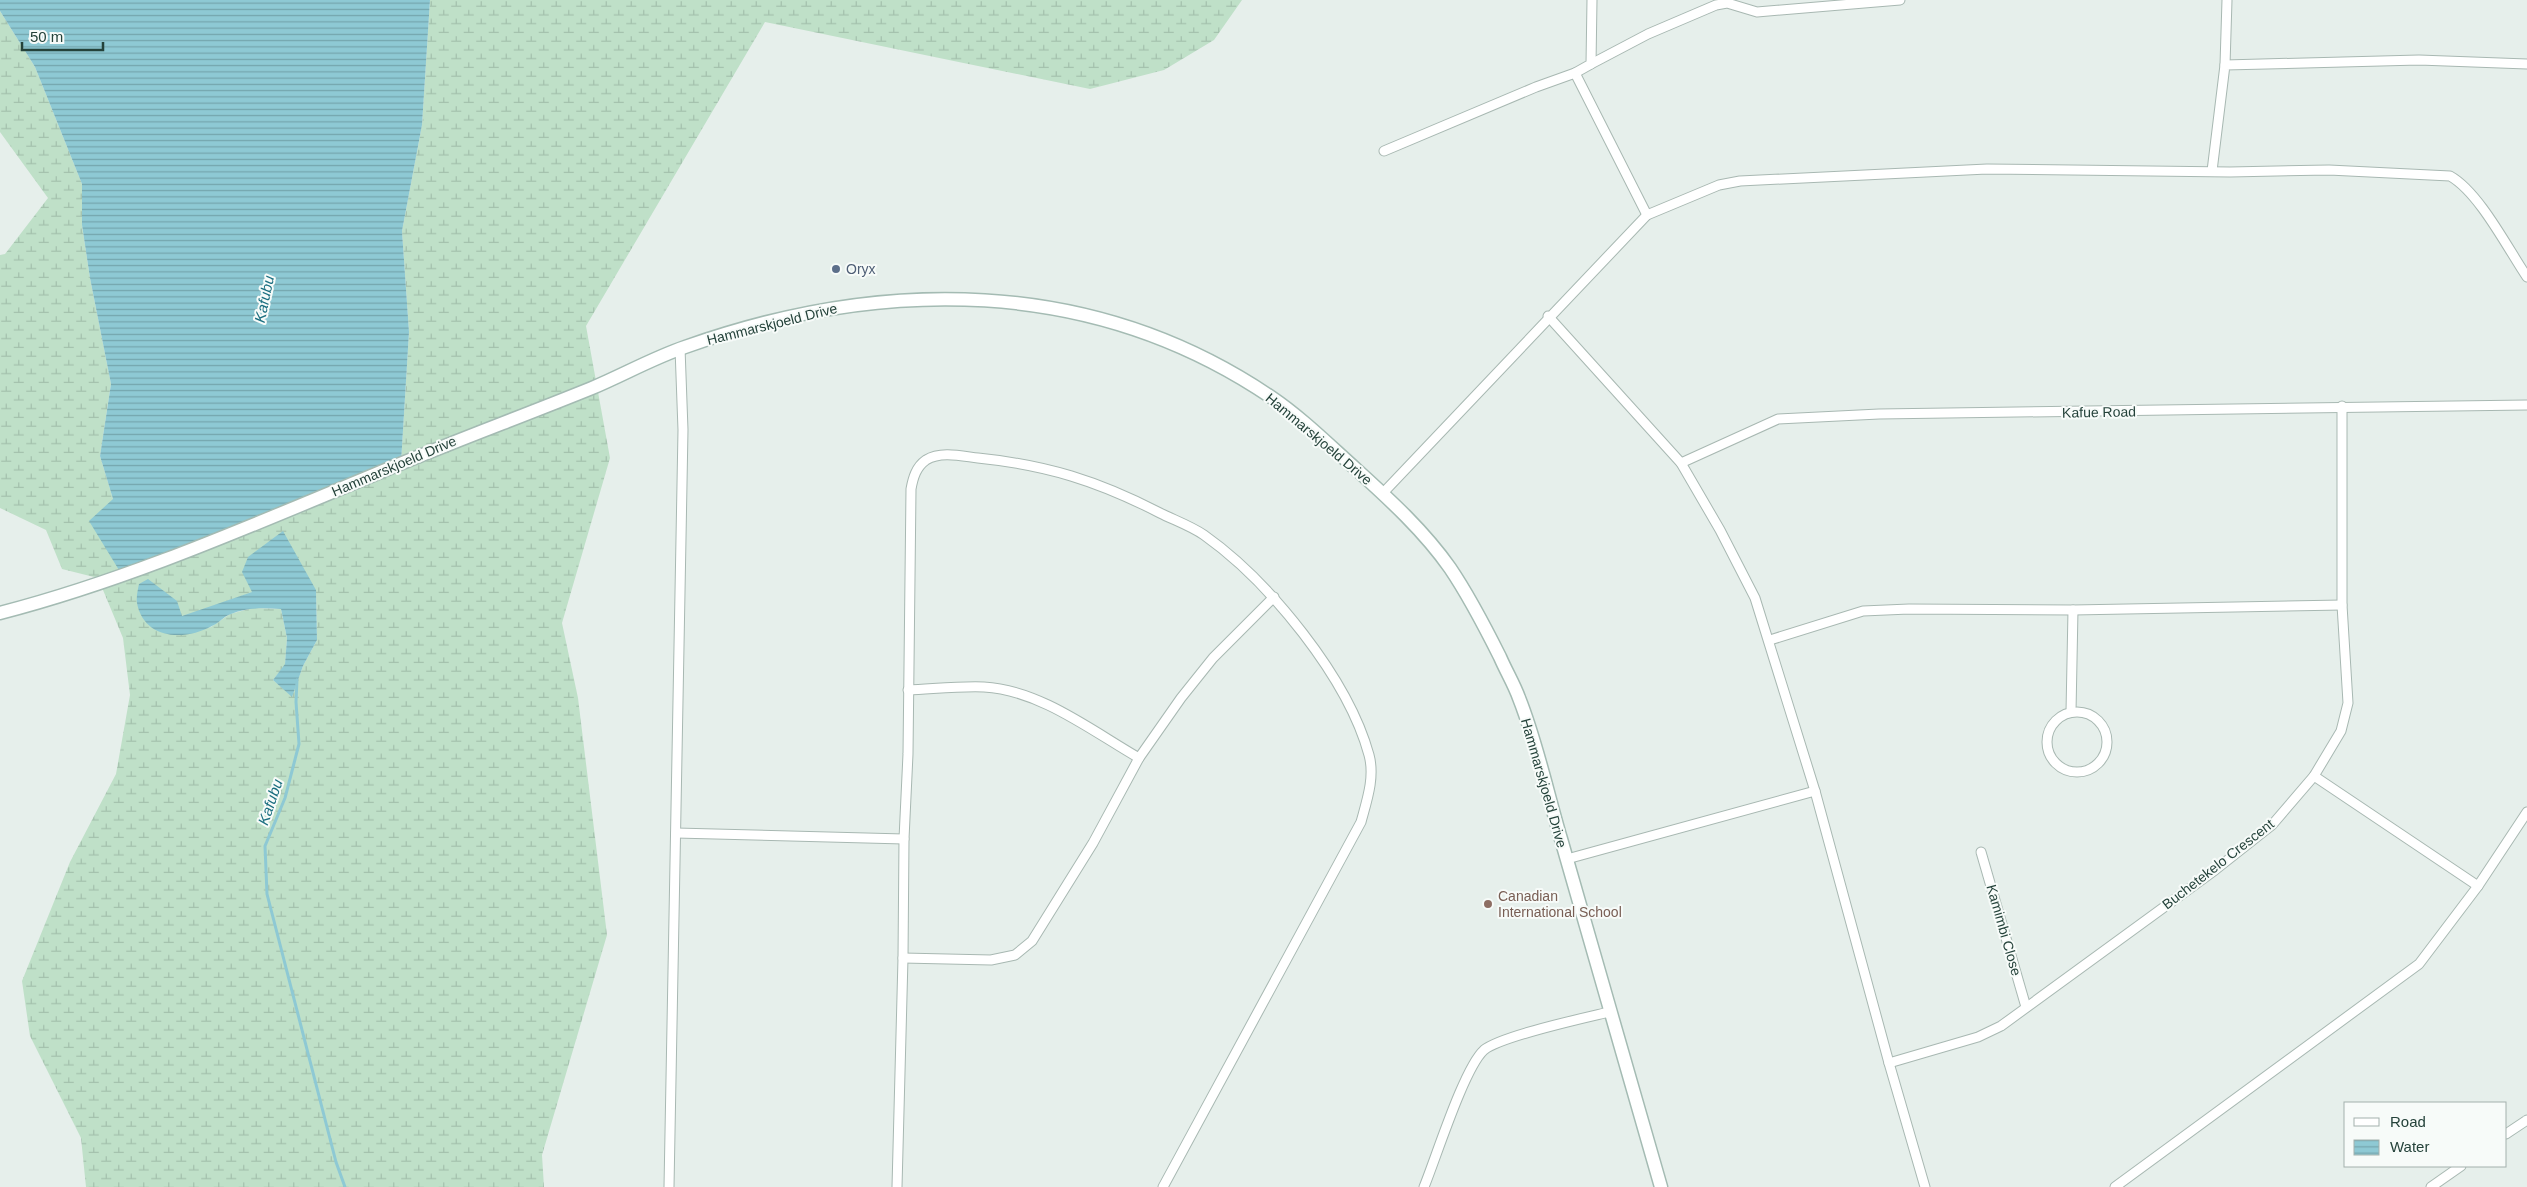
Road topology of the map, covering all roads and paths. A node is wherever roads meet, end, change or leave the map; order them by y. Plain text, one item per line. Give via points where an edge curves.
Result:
1 (1592, 0) edge
2 (1900, 0) edge
3 (2227, 0) edge
4 (1591, 64) junction
5 (2527, 64) edge
6 (2225, 65) junction
7 (1575, 73) junction
8 (1384, 151) dead end
9 (2212, 172) junction
10 (1647, 215) junction
11 (2527, 277) edge
12 (1548, 316) junction
13 (680, 348) junction
14 (2527, 405) edge
15 (2342, 406) junction
16 (1681, 463) junction
17 (1383, 493) junction
18 (1274, 597) junction
19 (2342, 605) junction
20 (2074, 610) junction
21 (0, 613) edge
22 (1770, 640) junction
23 (908, 690) junction
24 (2071, 712) junction
25 (1139, 758) junction
26 (2314, 776) junction
27 (1815, 791) junction
28 (2527, 812) edge
29 (2518, 827) junction
30 (676, 833) junction
31 (2527, 833) edge
32 (904, 839) junction
33 (1982, 852) dead end
34 (1567, 859) junction
35 (2478, 886) junction
36 (903, 958) junction
37 (2026, 1007) junction
38 (1609, 1012) junction
39 (1889, 1063) junction
40 (2527, 1120) edge
41 (2507, 1133) edge
42 (2460, 1167) edge
43 (669, 1187) edge
44 (897, 1187) edge
45 (1163, 1187) edge
46 (1424, 1187) edge
47 (1661, 1187) edge
48 (1926, 1187) edge
49 (2115, 1187) edge
50 (2431, 1187) edge

1 - 4 street
2 - 4 street via 1757,12 1726,3 1716,5 1648,34
3 - 6 street
4 - 7 street
5 - 6 street via 2419,60
6 - 9 street
7 - 8 street
7 - 10 street
9 - 10 street via 1987,169 1740,180 1719,185
9 - 11 street via 2328,170 2450,176 2460,181 2472,195
10 - 12 street
12 - 16 street
12 - 17 street
13 - 17 main road, Hammarskjoeld Drive via 805,313 858,303 932,298 1002,300 1084,315 1184,349 1228,371 1273,398
13 - 21 main road, Hammarskjoeld Drive via 597,386 455,440 236,531 87,589
13 - 30 street via 683,430
14 - 15 street, Kafue Road
15 - 16 street, Kafue Road via 1878,414 1778,419
15 - 19 street, Buchetekelo Crescent
16 - 22 street via 1755,598
17 - 34 main road, Hammarskjoeld Drive via 1448,566 1481,620 1519,697
18 - 23 street via 1202,534 1133,498 1059,470 1014,461 940,454 925,461 915,473 911,489
18 - 25 street via 1213,658
18 - 45 street via 1324,663 1352,713 1369,756 1371,786 1361,822
19 - 20 street
19 - 26 street, Buchetekelo Crescent via 2348,703 2341,731
20 - 22 street via 1863,611
20 - 24 street
22 - 27 street
23 - 25 street via 984,687 1019,693 1061,712
23 - 32 street
24 - 24 street via 2084,713 2096,719 2106,736 2104,756 2095,766 2083,771 2069,771 2057,765 2049,754 2050,728
25 - 36 street via 1032,941 1015,955 991,960
26 - 35 street
26 - 37 street, Buchetekelo Crescent via 2272,825
27 - 34 street
27 - 39 street
28 - 29 street
29 - 31 street
29 - 35 street
30 - 32 street
30 - 43 street
32 - 36 street
33 - 37 street, Kamimbi Close
34 - 38 main road, Hammarskjoeld Drive
35 - 49 street via 2419,964
36 - 44 street
37 - 39 street, Buchetekelo Crescent via 2001,1026 1978,1037
38 - 46 street via 1514,1037 1484,1050 1468,1073
38 - 47 main road, Hammarskjoeld Drive
39 - 48 street
40 - 41 street
42 - 50 street

